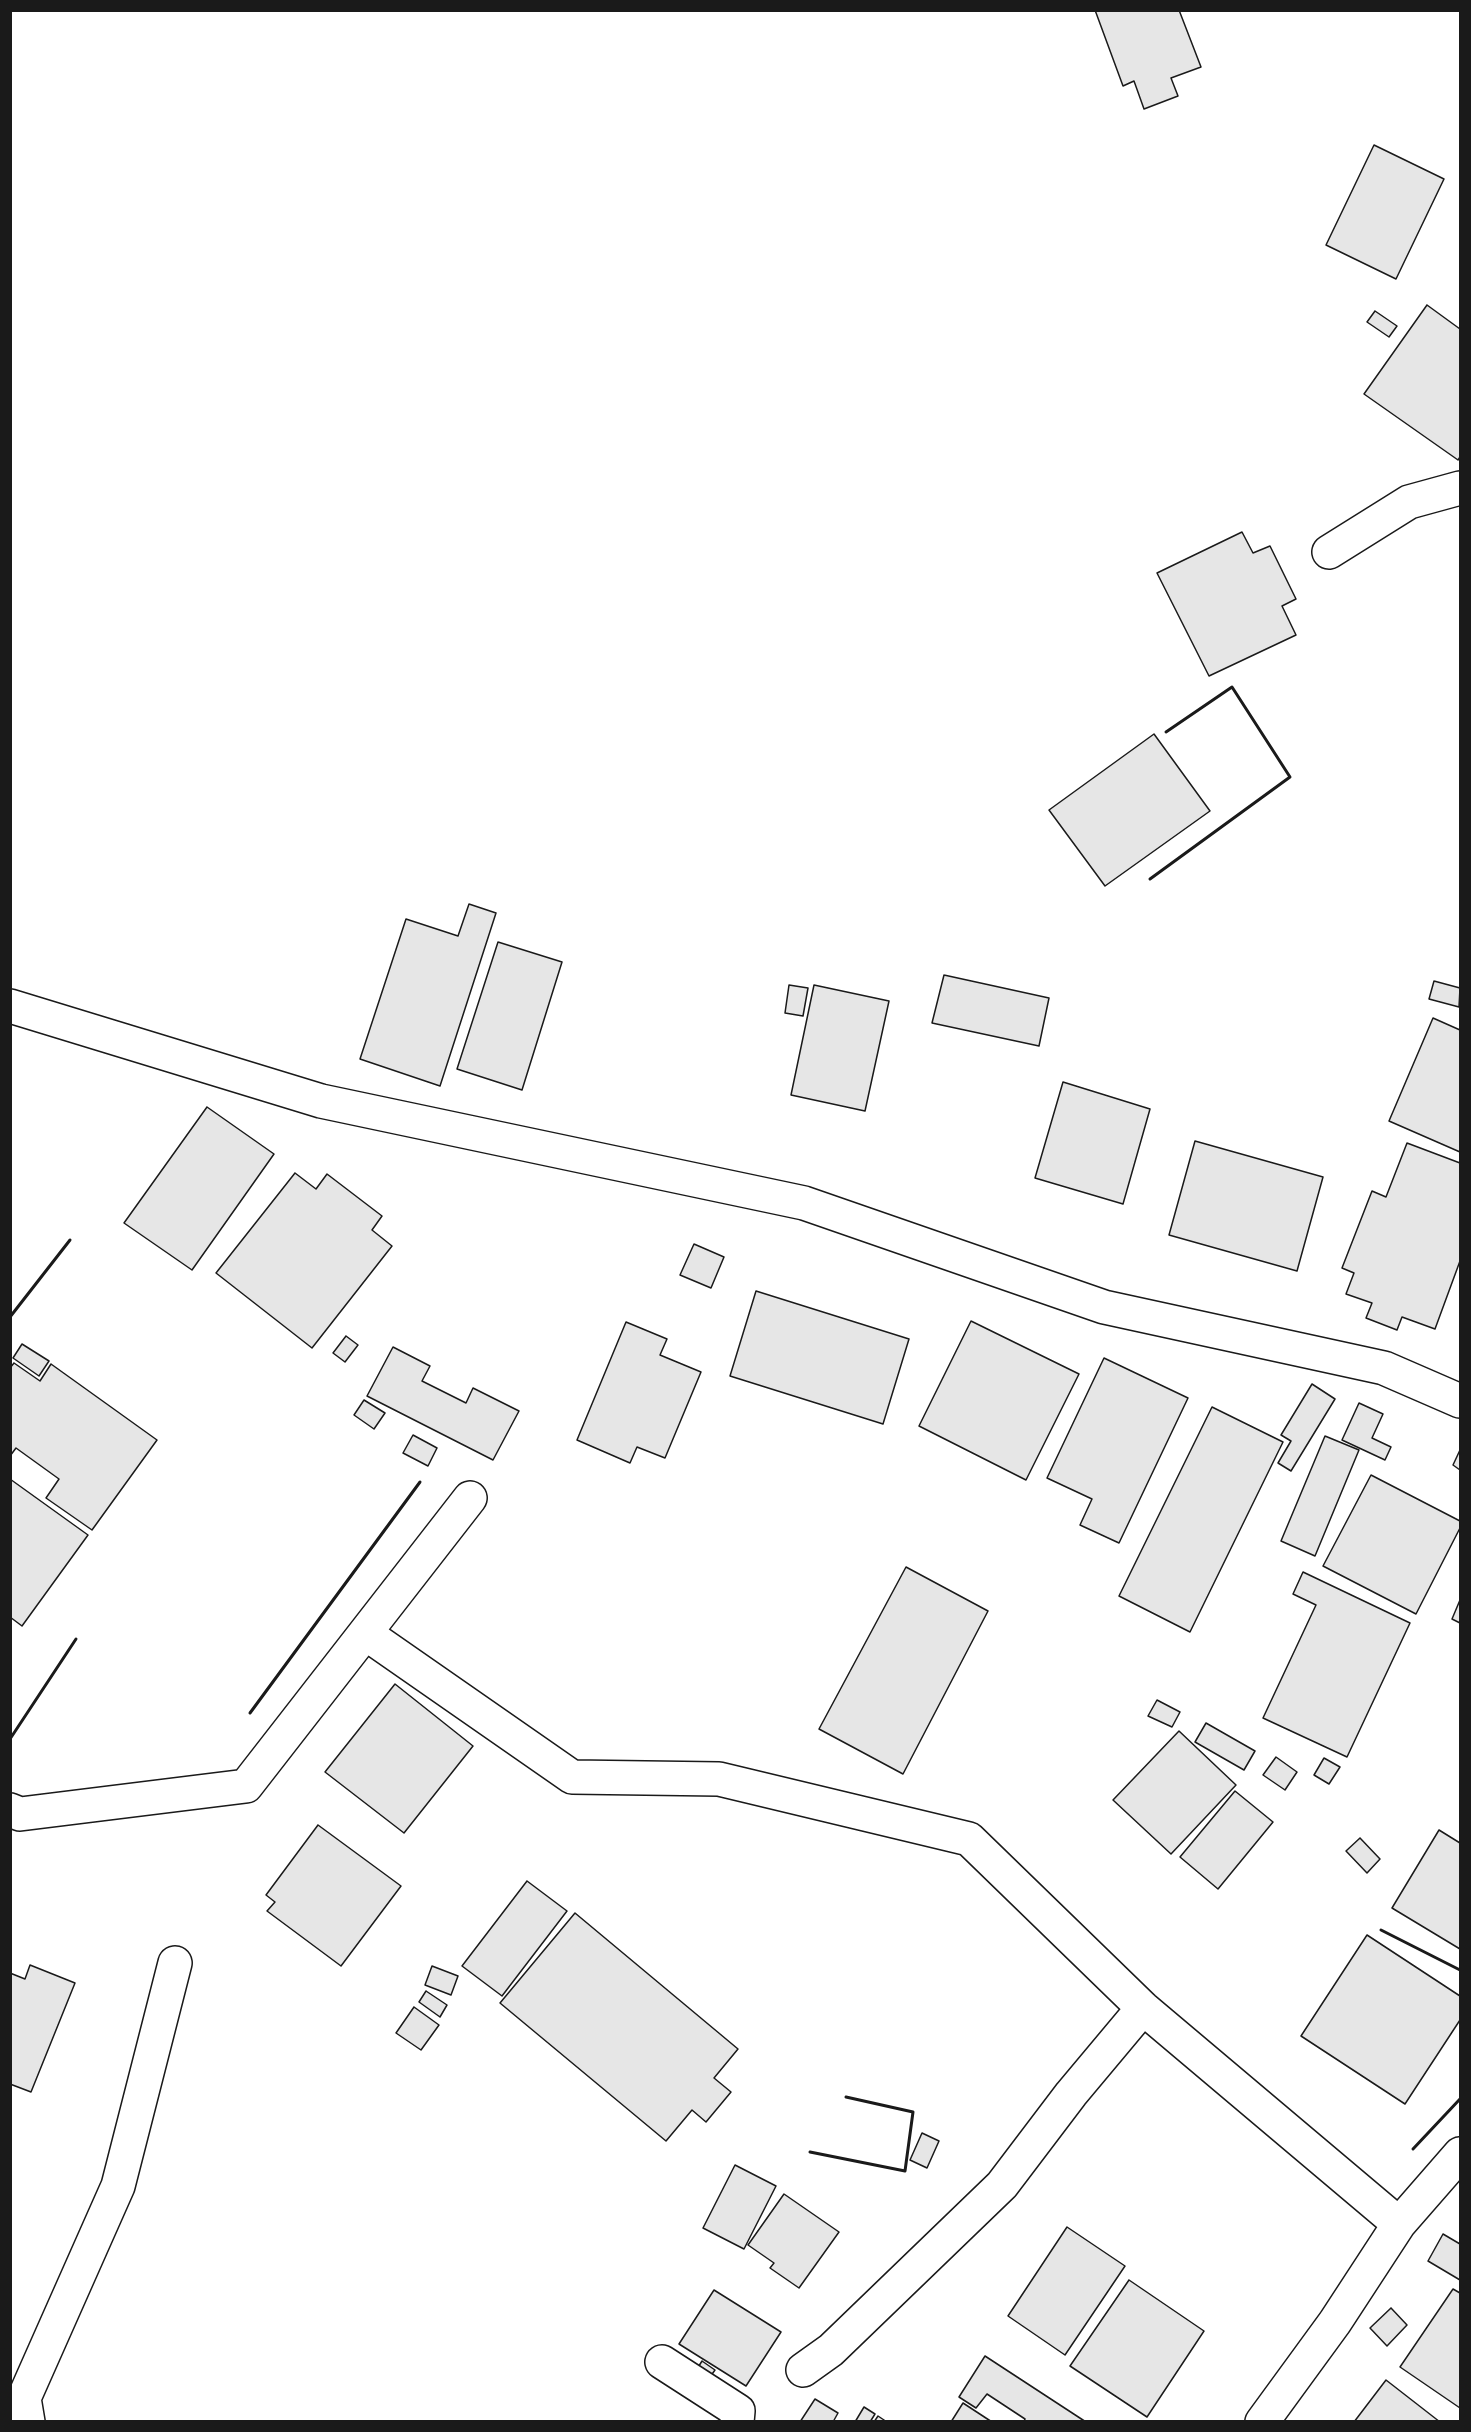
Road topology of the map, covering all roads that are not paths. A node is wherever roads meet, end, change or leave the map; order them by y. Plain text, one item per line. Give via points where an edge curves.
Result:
1 (1461, 488) edge
2 (1329, 552) dead end
3 (10, 1006) edge
4 (1461, 1401) edge
5 (470, 1498) dead end
6 (365, 1633) junction
7 (10, 1810) edge
8 (175, 1963) dead end
9 (1143, 2008) junction
10 (1454, 2176) edge
11 (1399, 2224) junction
12 (662, 2362) dead end
13 (803, 2370) dead end
14 (28, 2421) edge
15 (737, 2421) edge
16 (1262, 2421) edge

1 - 2 street via 1408,502
3 - 4 street via 321,1101 804,1203 1104,1306 1384,1368
5 - 6 street
6 - 7 street via 246,1786 20,1814
6 - 9 street via 572,1777 719,1779 969,1839
8 - 14 street via 118,2186 24,2398
9 - 11 street
9 - 13 street via 1002,2185 831,2350
10 - 11 street
11 - 16 street via 1335,2322
12 - 15 street via 738,2411

